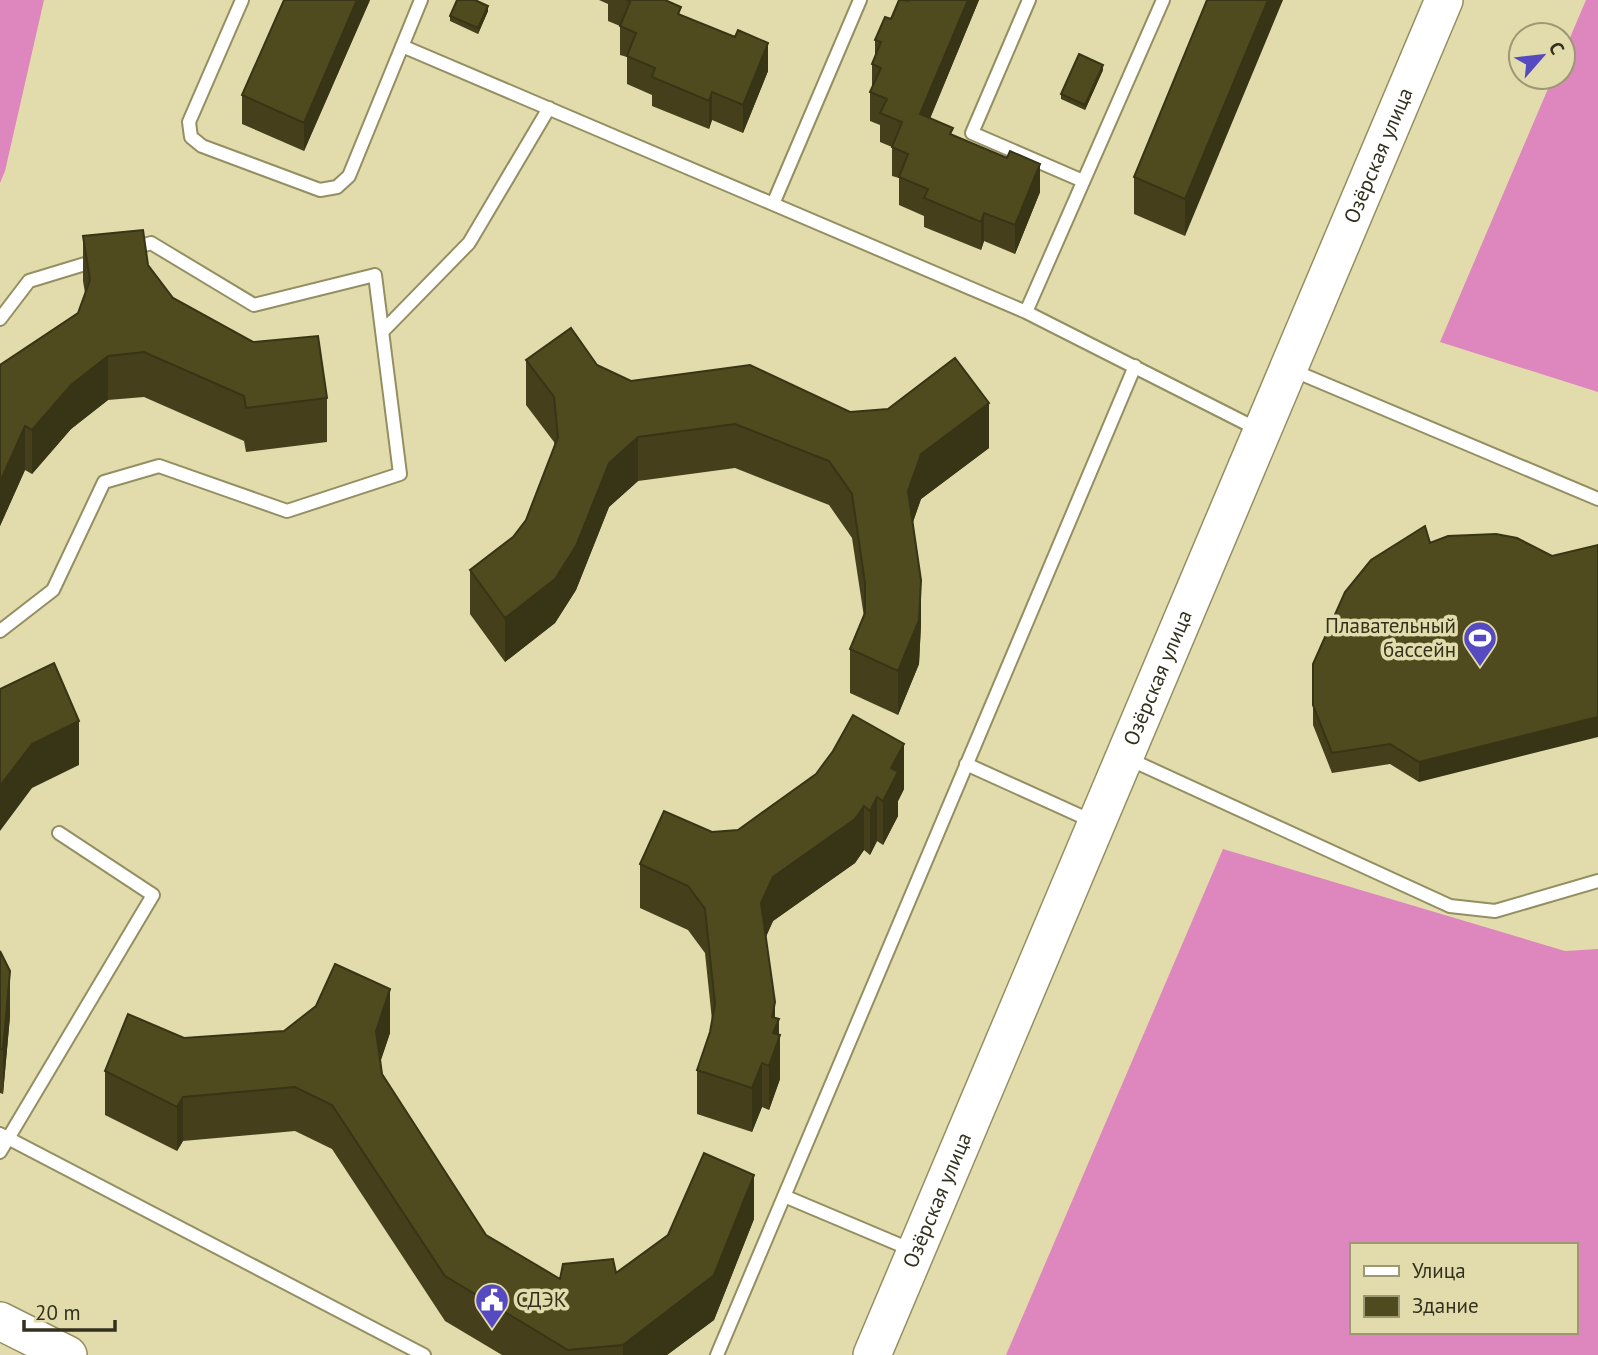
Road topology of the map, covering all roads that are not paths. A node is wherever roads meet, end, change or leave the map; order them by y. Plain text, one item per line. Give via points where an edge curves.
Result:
1 (242, 0) edge
2 (421, 0) edge
3 (860, 0) edge
4 (1028, 0) edge
5 (1163, 0) edge
6 (1444, 0) edge
7 (402, 46) junction
8 (549, 108) junction
9 (1083, 181) junction
10 (773, 204) junction
11 (1026, 312) junction
12 (0, 319) edge
13 (382, 332) junction
14 (1135, 366) junction
15 (1289, 369) junction
16 (1262, 432) junction
17 (1598, 499) edge
18 (0, 631) edge
19 (1125, 757) junction
20 (966, 764) junction
21 (1097, 824) junction
22 (59, 833) dead end
23 (1598, 881) edge
24 (4, 1135) edge
25 (0, 1152) edge
26 (784, 1196) junction
27 (915, 1252) junction
28 (0, 1321) edge
29 (68, 1355) edge
30 (424, 1355) edge
31 (716, 1355) edge
32 (872, 1355) edge

1 - 7 lane via 189,122 191,137 202,146 320,190 337,187 349,176
2 - 7 lane
3 - 10 lane
4 - 9 lane via 972,133
5 - 9 lane
6 - 15 main road, Озёрская улица
7 - 8 lane
8 - 10 lane
8 - 13 lane via 469,243
9 - 11 lane
10 - 11 lane
11 - 14 lane
12 - 13 lane via 29,281 151,243 254,305 375,275
13 - 18 lane via 400,474 287,511 159,466 104,482 53,590
14 - 16 lane
14 - 20 lane
15 - 16 main road, Озёрская улица
15 - 17 lane
16 - 19 main road, Озёрская улица
19 - 21 main road, Озёрская улица
19 - 23 lane via 1450,906 1495,911
20 - 21 lane
20 - 26 lane
21 - 27 main road, Озёрская улица
22 - 24 lane via 153,895
24 - 25 lane
24 - 30 lane
26 - 27 lane
26 - 31 lane
27 - 32 main road, Озёрская улица
28 - 29 main road

